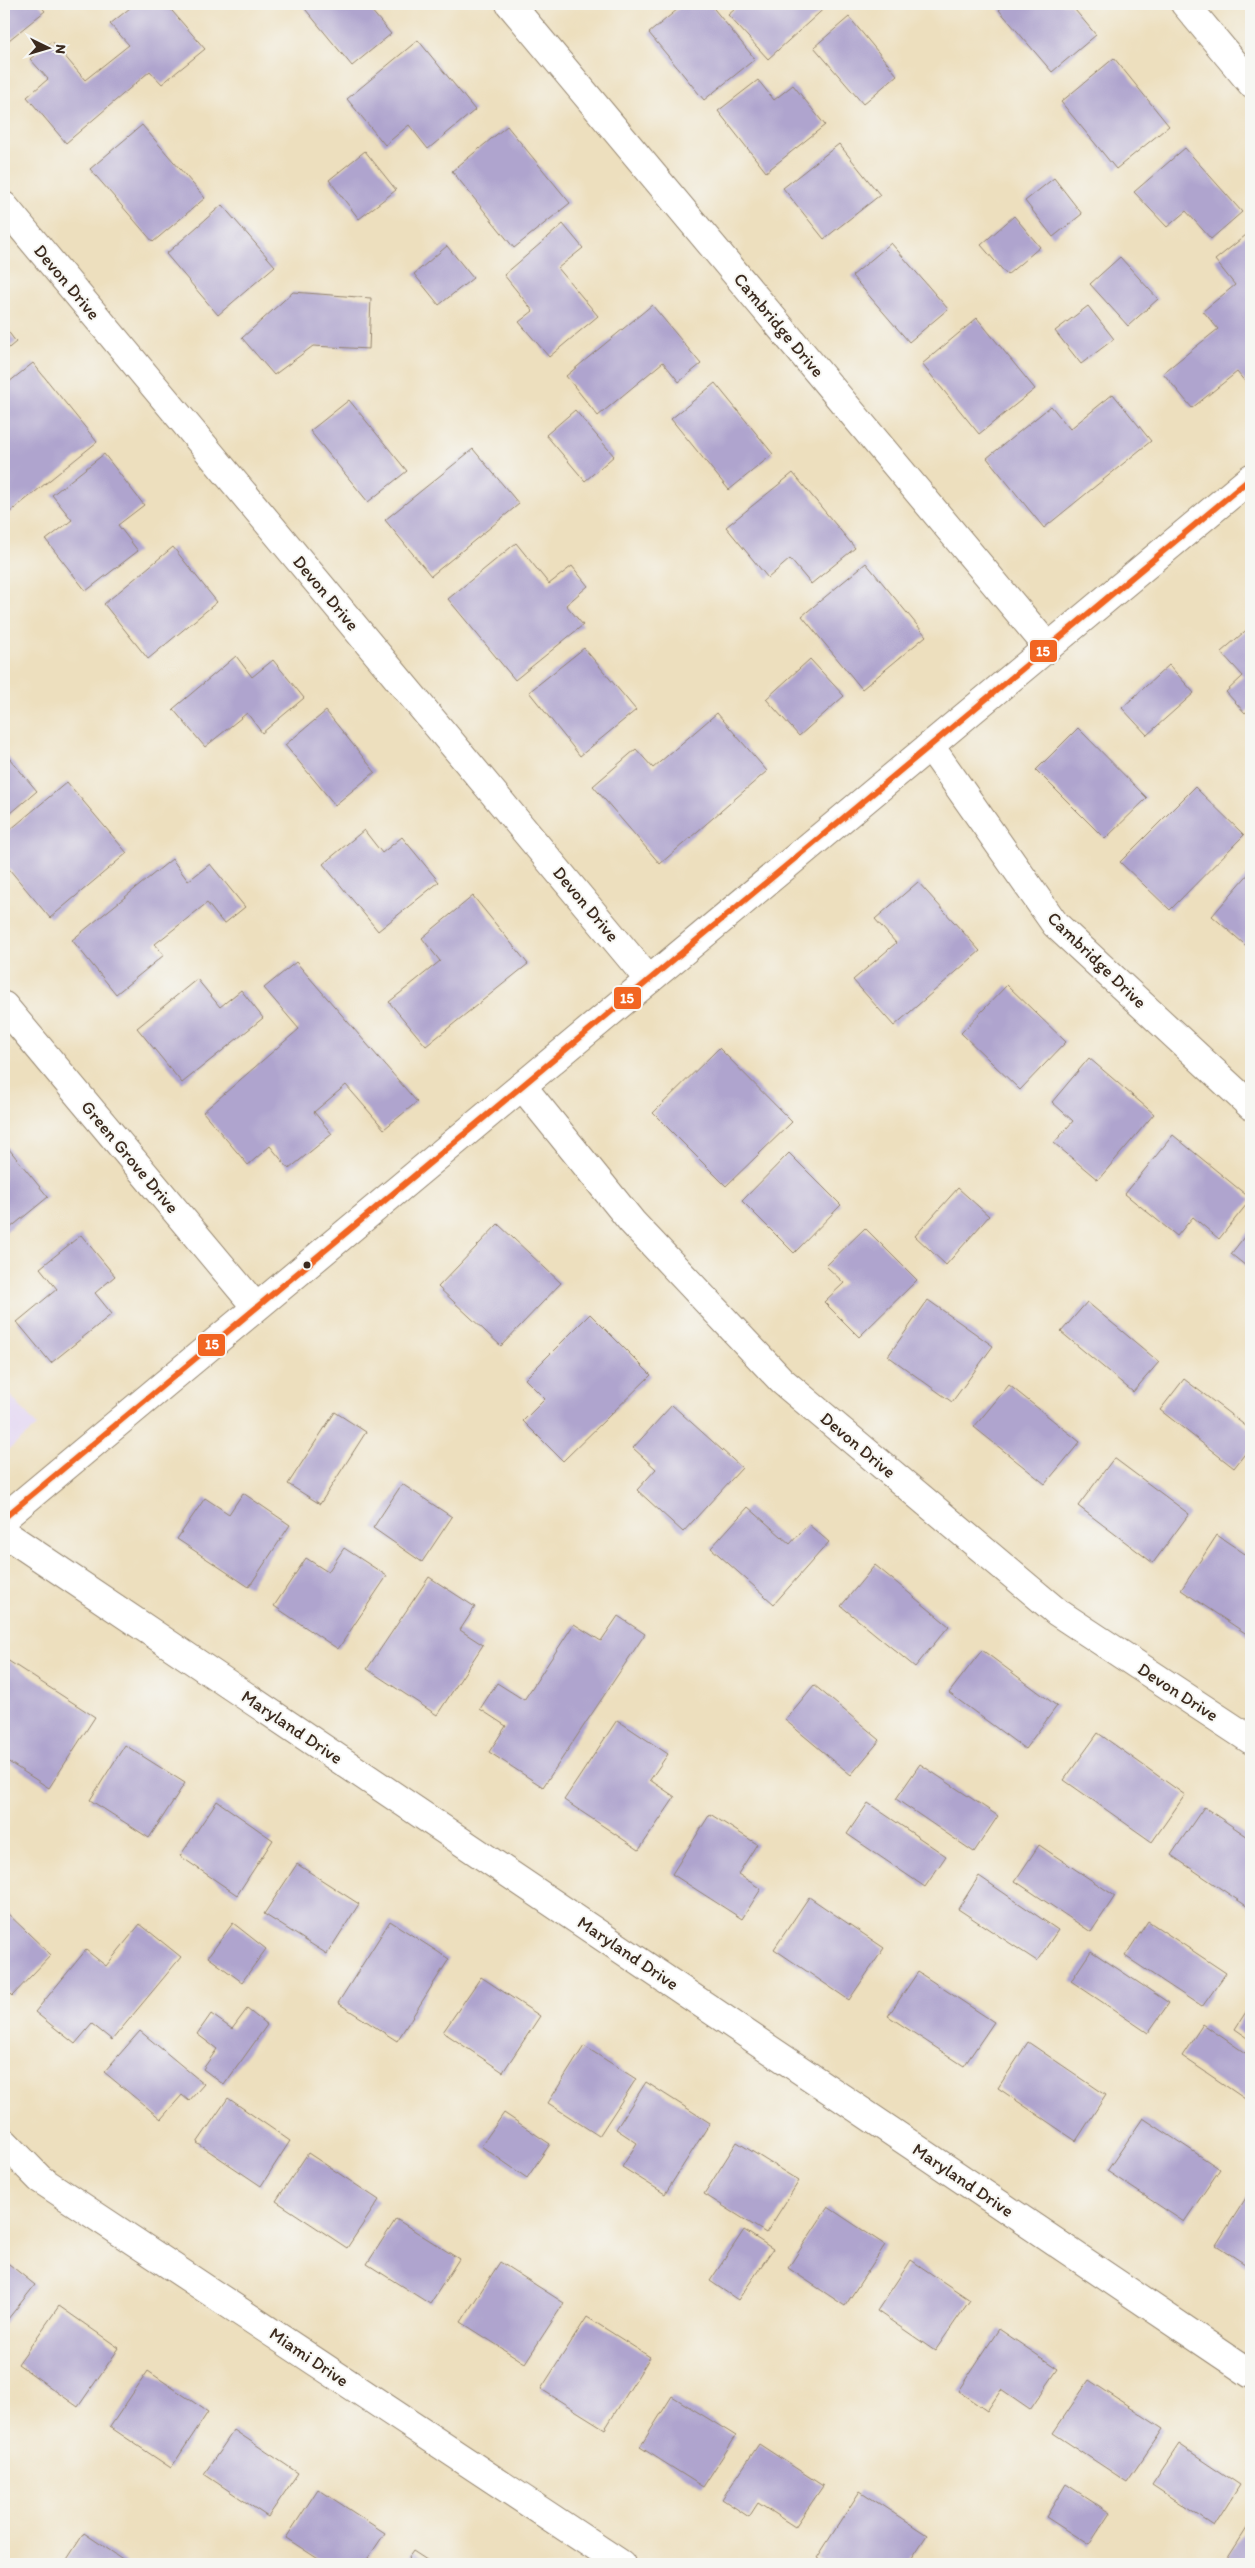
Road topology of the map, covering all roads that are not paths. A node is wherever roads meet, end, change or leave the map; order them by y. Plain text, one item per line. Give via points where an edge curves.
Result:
1 (510, 4) edge
2 (1185, 4) edge
3 (1251, 83) edge
4 (4, 206) edge
5 (1251, 478) edge
6 (1048, 647) junction
7 (930, 746) junction
8 (649, 980) junction
9 (4, 1006) edge
10 (522, 1086) junction
11 (1251, 1106) edge
12 (256, 1308) junction
13 (4, 1518) edge
14 (4, 1533) edge
15 (1251, 1740) edge
16 (4, 2142) edge
17 (1251, 2374) edge
18 (621, 2564) edge

1 - 6 street, Cambridge Drive
2 - 3 street
4 - 8 street, Devon Drive
5 - 6 street
6 - 7 street
7 - 8 street
7 - 11 street, Cambridge Drive via 1056,924
8 - 10 street
9 - 12 street, Green Grove Drive
10 - 12 street
10 - 15 street, Devon Drive via 632,1222 782,1381 1057,1612
12 - 13 street
14 - 17 street, Maryland Drive
16 - 18 street, Miami Drive via 40,2179

